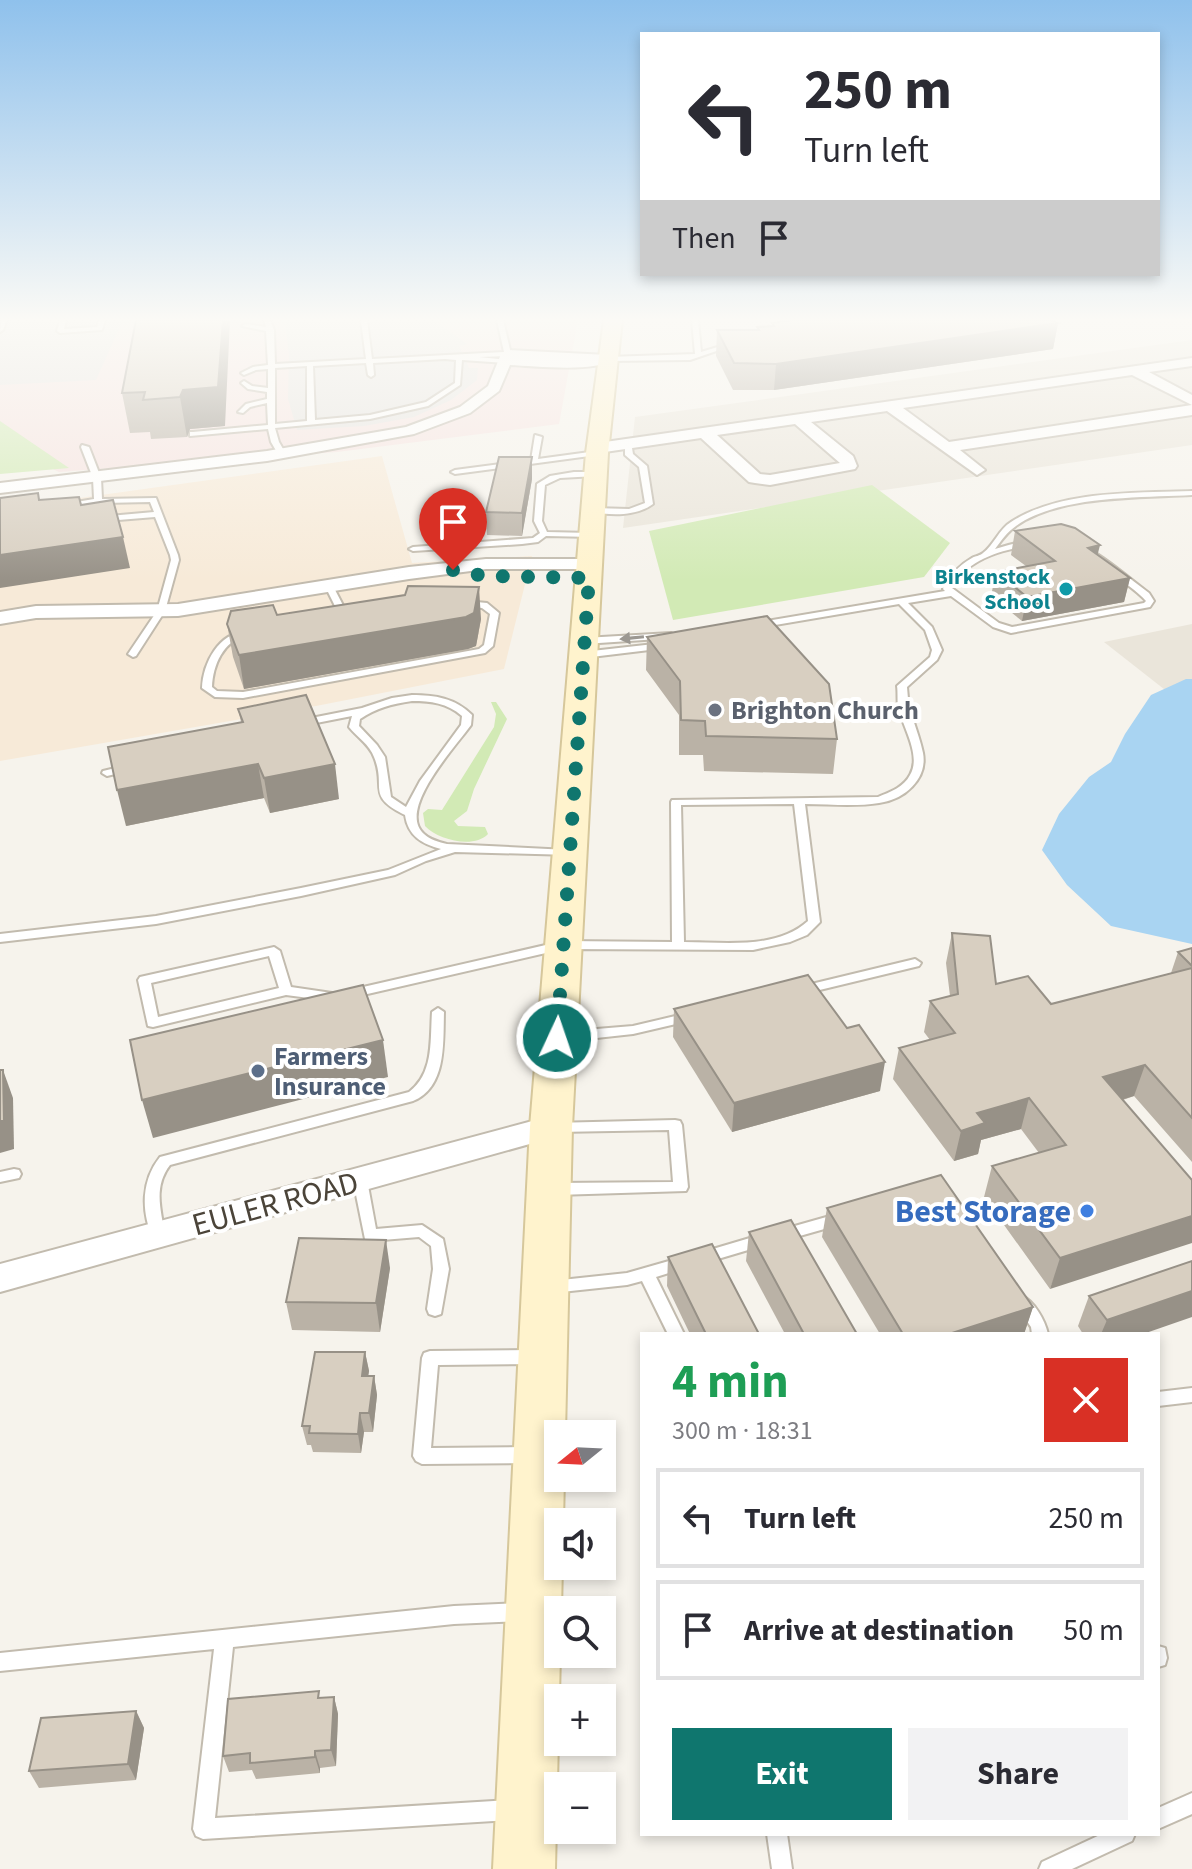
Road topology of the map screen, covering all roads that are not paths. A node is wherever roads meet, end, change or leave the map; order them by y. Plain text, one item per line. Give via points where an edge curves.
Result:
1 (247, 407) edge
2 (271, 407) edge
3 (311, 407) edge
4 (414, 407) edge
5 (469, 407) edge
6 (603, 407) edge
7 (875, 407) edge
8 (892, 407) edge
9 (1192, 410) edge
10 (798, 419) junction
11 (311, 422) junction
12 (269, 425) junction
13 (257, 428) junction
14 (705, 433) junction
15 (193, 434) dead end
16 (538, 437) dead end
17 (628, 444) junction
18 (85, 447) dead end
19 (946, 447) junction
20 (275, 455) junction
21 (597, 458) junction
22 (534, 461) junction
23 (977, 470) dead end
24 (455, 472) dead end
25 (0, 488) edge
26 (97, 489) junction
27 (1192, 493) edge
28 (0, 497) edge
29 (56, 507) edge
30 (158, 514) junction
31 (544, 534) junction
32 (591, 547) junction
33 (413, 549) dead end
34 (987, 553) junction
35 (329, 586) junction
36 (951, 593) junction
37 (901, 601) junction
38 (450, 604) edge
39 (161, 611) junction
40 (359, 613) edge
41 (344, 615) junction
42 (0, 618) edge
43 (329, 618) edge
44 (743, 627) edge
45 (255, 632) edge
46 (583, 648) junction
47 (133, 654) dead end
48 (364, 710) junction
49 (287, 726) edge
50 (135, 766) edge
51 (107, 773) edge
52 (799, 802) junction
53 (409, 813) junction
54 (452, 849) junction
55 (568, 853) junction
56 (0, 938) edge
57 (563, 945) junction
58 (678, 947) junction
59 (915, 963) dead end
60 (286, 991) junction
61 (783, 994) edge
62 (438, 1012) dead end
63 (708, 1012) edge
64 (557, 1038) junction
65 (551, 1127) junction
66 (360, 1180) junction
67 (548, 1190) junction
68 (845, 1217) edge
69 (158, 1235) junction
70 (646, 1273) junction
71 (0, 1278) edge
72 (1012, 1287) edge
73 (545, 1288) junction
74 (435, 1309) dead end
75 (675, 1332) edge
76 (1040, 1332) edge
77 (542, 1357) junction
78 (1192, 1395) edge
79 (1160, 1399) edge
80 (538, 1455) junction
81 (533, 1611) junction
82 (225, 1638) junction
83 (0, 1662) edge
84 (1192, 1803) edge
85 (526, 1810) junction
86 (1160, 1818) edge
87 (777, 1836) edge
88 (1121, 1836) edge
89 (524, 1869) edge
90 (782, 1869) edge
91 (1049, 1869) edge

1 - 13 lane via 242,416
2 - 12 lane
3 - 11 lane
4 - 11 lane
5 - 20 street via 409,431
6 - 21 main road
7 - 10 street
8 - 19 street
9 - 19 street
10 - 14 street
10 - 14 street via 849,466 755,478
11 - 12 lane
12 - 13 lane
12 - 20 lane
13 - 15 lane
14 - 17 street
16 - 22 lane
17 - 21 street
17 - 32 lane via 629,455 643,466 649,504 628,511
18 - 26 lane
19 - 23 street
20 - 26 street via 219,470
21 - 22 lane
21 - 31 lane via 541,484 538,521
21 - 32 main road
22 - 24 lane
25 - 26 street
26 - 28 street
26 - 29 lane
26 - 30 lane via 153,500
26 - 30 lane via 106,519
27 - 34 lane via 1061,505 1014,523
30 - 39 lane via 175,560
31 - 32 lane
31 - 33 lane via 522,542
32 - 35 street via 484,576 453,570
32 - 46 main road
34 - 36 lane via 946,585
34 - 36 lane via 1060,540 1081,548 1150,601 1139,608 1011,630
35 - 39 street
35 - 41 lane
36 - 37 lane
37 - 44 lane
37 - 52 lane via 929,629 937,650 902,686 921,764 917,780 880,800
38 - 45 lane via 492,608 488,646 472,654 243,695 215,694 205,680 230,637
39 - 42 street via 36,612
39 - 47 lane
40 - 41 lane
41 - 43 lane
46 -> 46 lane via 660,647 680,638 665,635
46 - 55 main road
48 - 49 lane
48 - 53 lane via 354,727 381,761 381,790
48 - 53 lane via 429,698 459,706 467,715 466,725
50 - 51 lane
52 - 58 lane via 814,922 803,932 768,943
52 - 58 lane via 676,802
53 - 54 lane via 414,831 429,843
54 - 55 lane
54 - 56 lane via 391,873 301,892 156,920
55 - 57 main road
57 - 58 lane
57 - 60 lane via 333,998
57 - 64 main road
59 - 61 lane
60 - 60 lane via 153,1023 144,980 274,951
62 - 69 lane via 432,1079 423,1090 165,1161 150,1187
63 - 64 lane via 633,1030
64 - 65 main road
65 - 66 street, EULER ROAD
65 - 67 main road
65 - 67 lane via 675,1125 681,1187
66 - 69 street, EULER ROAD
66 - 74 lane via 370,1235 422,1231 438,1243 441,1269
67 - 73 main road
68 - 70 lane
69 - 71 street, EULER ROAD
70 - 73 lane
70 - 75 lane
72 - 76 lane
73 - 77 main road
77 - 80 main road
77 - 80 lane via 430,1358 422,1456
78 - 79 lane
80 - 81 main road
81 - 82 lane
81 - 85 main road
82 - 83 lane
82 - 85 lane via 203,1829
84 - 86 lane
85 - 89 main road
87 - 90 lane
88 - 91 lane

